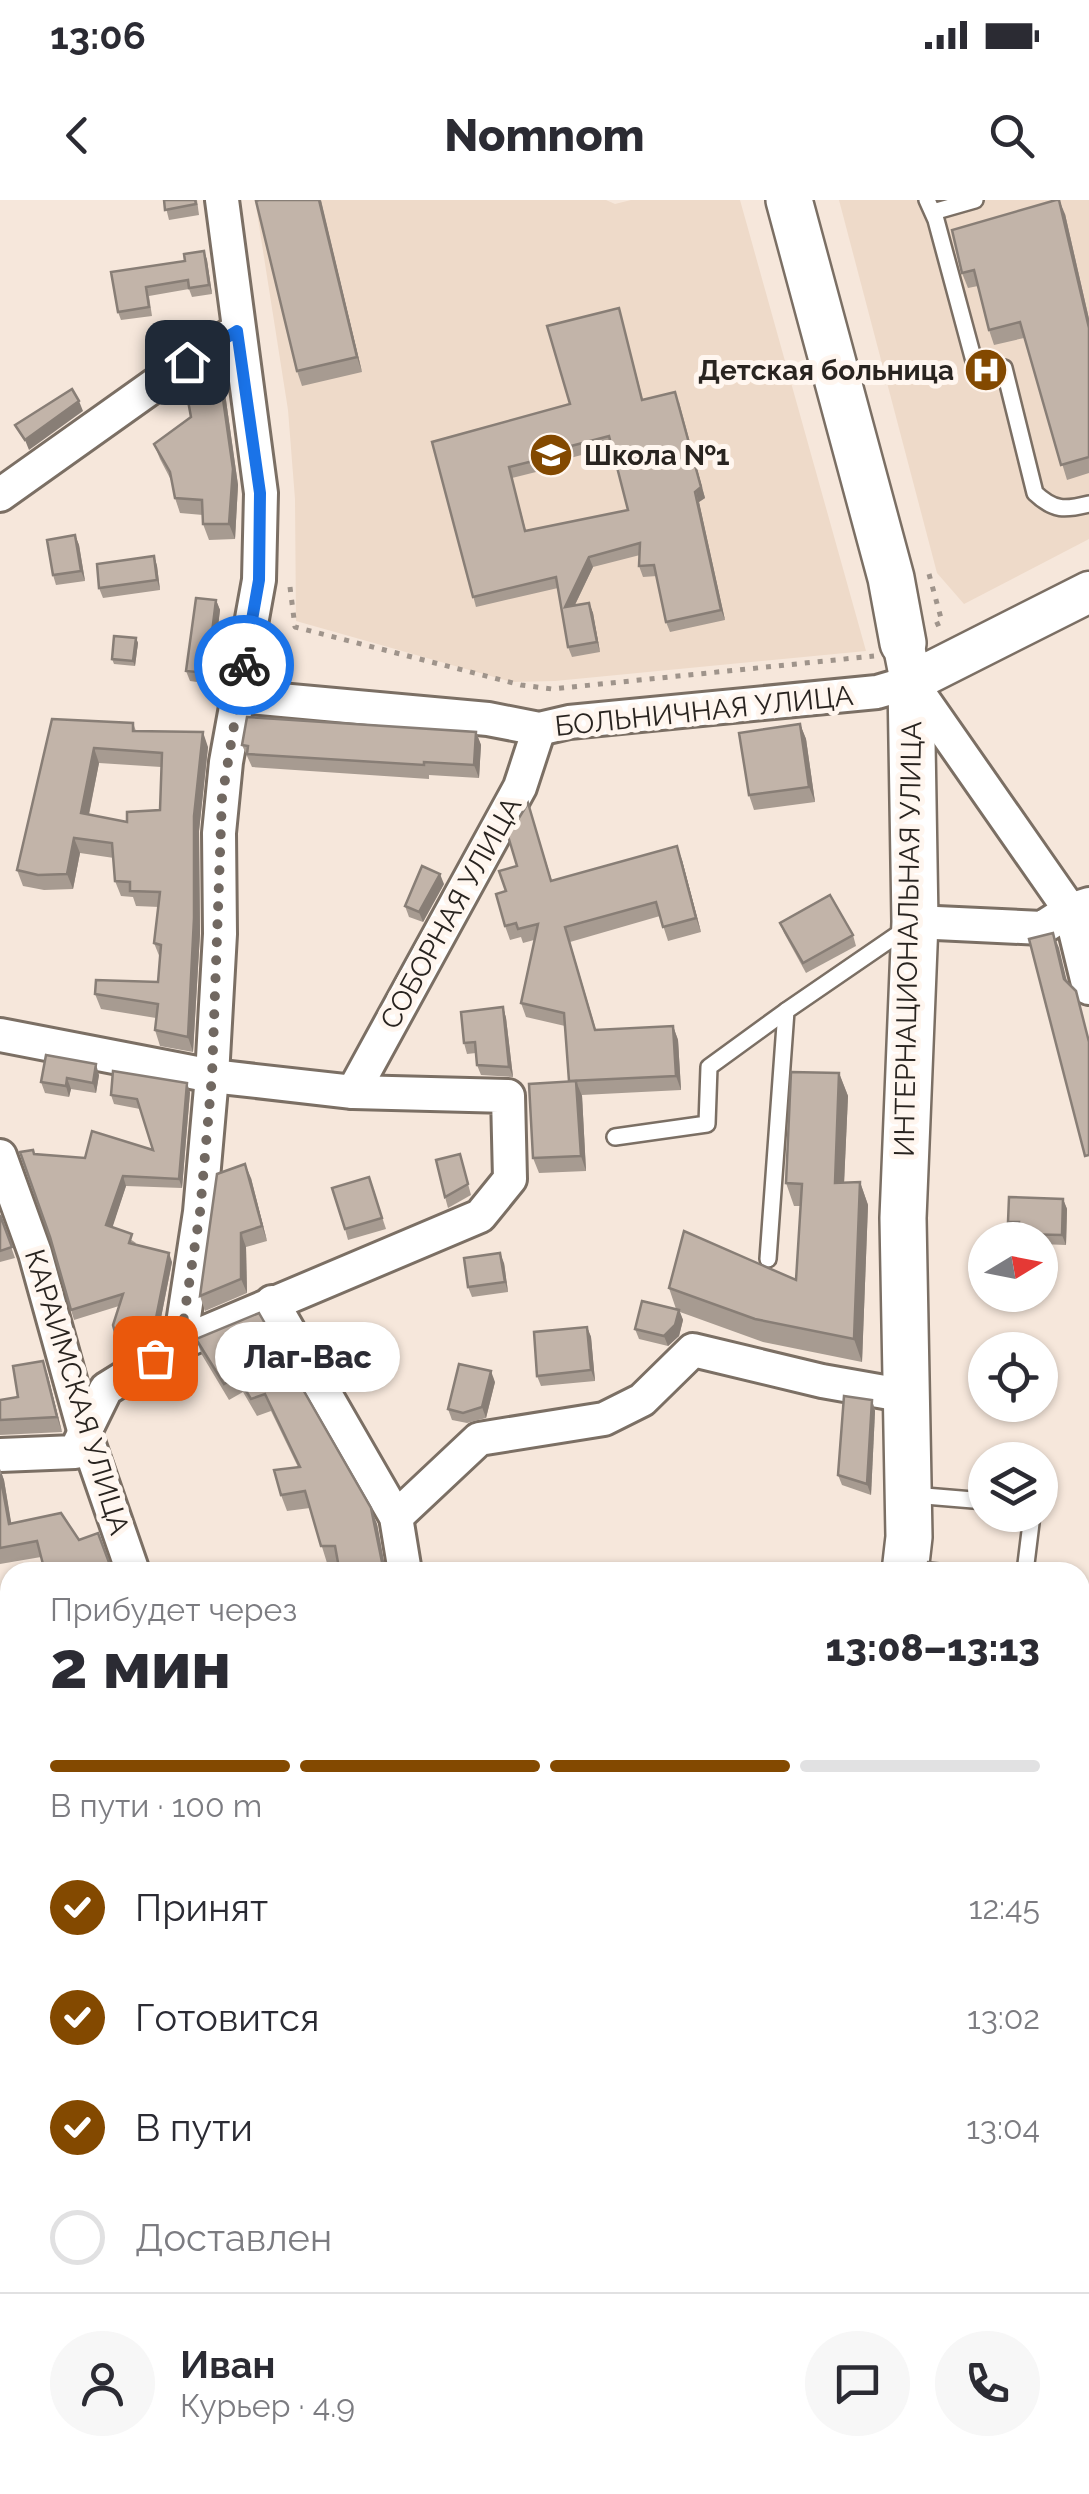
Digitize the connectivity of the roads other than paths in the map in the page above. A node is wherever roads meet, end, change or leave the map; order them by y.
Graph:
1 (222, 200) edge
2 (789, 200) edge
3 (975, 200) edge
4 (930, 206) edge
5 (237, 331) junction
6 (3, 486) edge
7 (1089, 504) edge
8 (1089, 592) edge
9 (907, 663) junction
10 (238, 696) junction
11 (538, 729) junction
12 (1079, 907) edge
13 (915, 922) junction
14 (1089, 986) edge
15 (786, 1011) junction
16 (0, 1035) edge
17 (212, 1076) junction
18 (353, 1092) junction
19 (615, 1137) dead end
20 (0, 1156) edge
21 (768, 1259) dead end
22 (272, 1302) junction
23 (180, 1343) junction
24 (907, 1396) junction
25 (84, 1430) junction
26 (0, 1455) edge
27 (908, 1495) junction
28 (968, 1500) edge
29 (396, 1517) junction
30 (1030, 1532) edge
31 (130, 1562) edge
32 (403, 1562) edge
33 (905, 1562) edge
34 (1027, 1562) edge

1 - 5 street
2 - 9 main road, ИНТЕРНАЦИОНАЛЬНАЯ УЛИЦА
3 - 4 lane
4 - 7 lane
5 - 6 street
5 - 10 street
8 - 9 street, БОЛЬНИЧНАЯ УЛИЦА
9 - 11 street, БОЛЬНИЧНАЯ УЛИЦА
9 - 12 street
9 - 13 main road, ИНТЕРНАЦИОНАЛЬНАЯ УЛИЦА
10 - 11 street, БОЛЬНИЧНАЯ УЛИЦА
10 - 17 street
11 - 18 street, СОБОРНАЯ УЛИЦА
12 - 13 street
12 - 14 street
13 - 15 lane
13 - 24 main road, ИНТЕРНАЦИОНАЛЬНАЯ УЛИЦА
15 - 19 lane
15 - 21 lane
16 - 17 street
17 - 18 street
17 - 23 street
18 - 22 street
20 - 25 street, КАРАИМСКАЯ УЛИЦА
22 - 23 street
22 - 29 street
23 - 25 street
24 - 27 main road, ИНТЕРНАЦИОНАЛЬНАЯ УЛИЦА
24 - 29 street
25 - 26 street
25 - 31 street, КАРАИМСКАЯ УЛИЦА
27 - 28 lane
27 - 33 main road, ИНТЕРНАЦИОНАЛЬНАЯ УЛИЦА
29 - 32 street
30 - 34 lane

